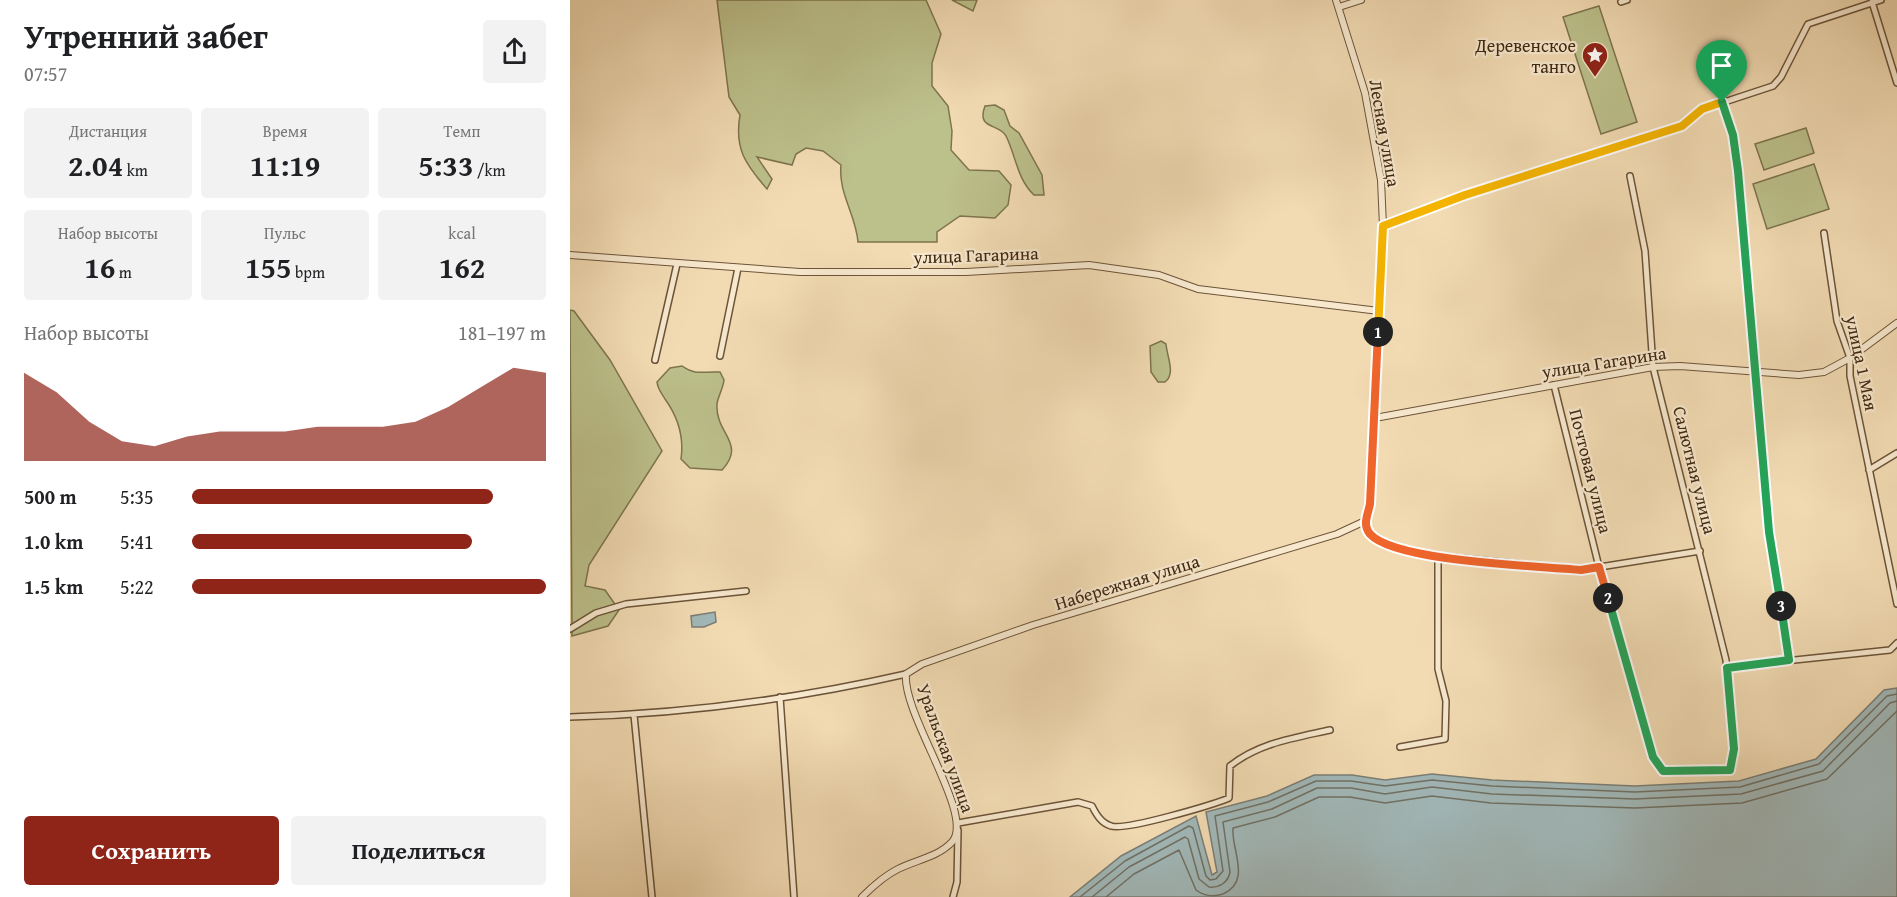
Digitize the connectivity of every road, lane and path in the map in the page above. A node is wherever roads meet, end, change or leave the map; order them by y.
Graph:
1 (1336, 0) edge
2 (1361, 0) edge
3 (1881, 0) edge
4 (1872, 1) edge
5 (1339, 7) junction
6 (1897, 83) edge
7 (1722, 102) junction
8 (1630, 176) dead end
9 (1383, 226) junction
10 (1824, 232) dead end
11 (570, 255) edge
12 (677, 264) junction
13 (738, 268) junction
14 (1379, 311) junction
15 (1897, 323) edge
16 (720, 356) dead end
17 (1850, 358) junction
18 (655, 360) dead end
19 (1838, 364) junction
20 (1653, 367) junction
21 (1755, 372) junction
22 (1850, 376) junction
23 (1554, 385) junction
24 (1376, 418) junction
25 (1897, 453) edge
26 (1869, 470) junction
27 (1365, 521) junction
28 (1700, 551) junction
29 (1438, 556) junction
30 (1599, 567) junction
31 (746, 591) dead end
32 (1897, 604) edge
33 (570, 629) edge
34 (1897, 643) edge
35 (1789, 660) junction
36 (1727, 668) junction
37 (905, 678) junction
38 (780, 697) junction
39 (634, 715) junction
40 (570, 717) edge
41 (1330, 730) dead end
42 (1400, 747) dead end
43 (1730, 770) joint
44 (958, 825) junction
45 (652, 897) edge
46 (794, 897) edge
47 (862, 897) edge
48 (953, 897) edge

1 - 5 street, Лесная улица
2 - 5 street
3 - 4 street
4 - 6 street
4 - 7 street
5 - 9 street, Лесная улица
7 - 9 street
7 - 21 street
8 - 20 street, Салютная улица
9 - 14 street, Лесная улица
10 - 17 street, улица 1 Мая
11 - 12 street, улица Гагарина
12 - 13 street, улица Гагарина
12 - 18 street
13 - 14 street, улица Гагарина
13 - 16 street
14 - 24 street, Лесная улица
15 - 17 street, улица Гагарина
17 - 19 street, улица Гагарина
17 - 22 street, улица 1 Мая
19 - 21 street, улица Гагарина
19 - 22 street
20 - 21 street, улица Гагарина
20 - 23 street, улица Гагарина
20 - 28 street, Салютная улица
21 - 35 street
22 - 26 street, улица 1 Мая
23 - 24 street, улица Гагарина
23 - 30 street, Почтовая улица
24 - 27 street
25 - 26 street
26 - 32 street, улица 1 Мая
27 - 29 street
27 - 37 street, Набережная улица
28 - 30 street
28 - 36 street, Салютная улица
29 - 30 street
29 - 42 street
30 - 43 street, Почтовая улица
31 - 33 street
34 - 35 street
35 - 36 street
36 - 43 street, Салютная улица
37 - 38 street
37 - 44 street, Уральская улица
38 - 39 street
38 - 46 street
39 - 40 street
39 - 45 street
41 - 44 street
44 - 47 street
44 - 48 street, Уральская улица

